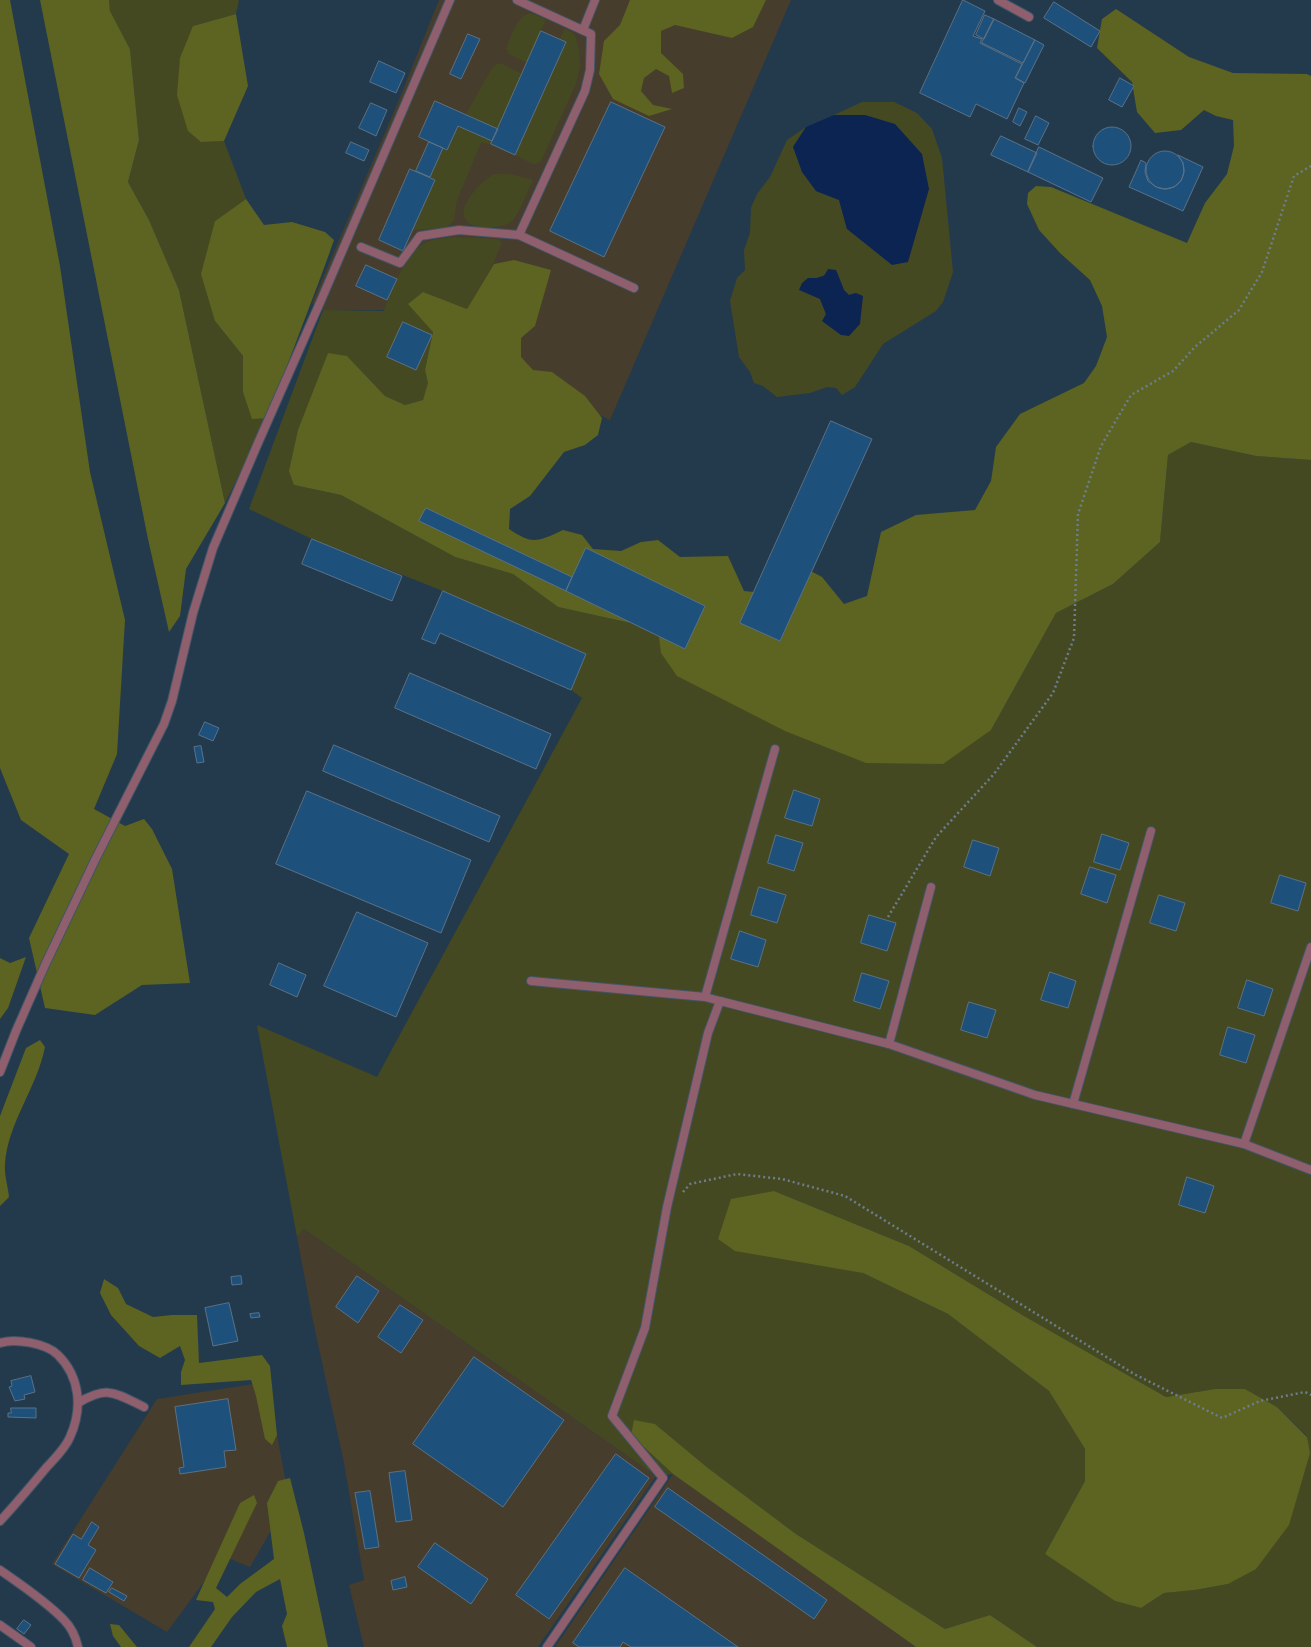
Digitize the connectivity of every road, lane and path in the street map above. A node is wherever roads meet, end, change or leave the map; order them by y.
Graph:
1 (450, 0) edge
2 (517, 0) edge
3 (596, 0) edge
4 (998, 0) edge
5 (1029, 17) dead end
6 (583, 30) junction
7 (1311, 166) edge
8 (519, 235) junction
9 (361, 247) dead end
10 (634, 288) dead end
11 (775, 749) dead end
12 (1151, 831) dead end
13 (931, 887) dead end
14 (888, 917) dead end
15 (1311, 947) edge
16 (531, 980) dead end
17 (705, 997) junction
18 (720, 1001) junction
19 (889, 1044) junction
20 (0, 1072) edge
21 (1073, 1104) junction
22 (1244, 1144) junction
23 (1311, 1170) edge
24 (681, 1193) dead end
25 (0, 1343) edge
26 (1311, 1395) edge
27 (78, 1403) junction
28 (144, 1407) dead end
29 (0, 1521) edge
30 (0, 1570) edge
31 (0, 1625) edge
32 (31, 1647) edge
33 (78, 1647) edge
34 (547, 1647) edge

1 - 20 street
2 - 6 street
3 - 6 street
4 - 5 street
6 - 8 street
7 - 14 path
8 - 9 street
8 - 10 street
11 - 17 street
12 - 21 street
13 - 19 street
15 - 22 street
16 - 17 street
17 - 18 street
18 - 19 street
18 - 34 street
19 - 21 street
21 - 22 street
22 - 23 street
24 - 26 path
25 - 27 street
27 - 28 street
27 - 29 street
30 - 33 street
31 - 32 street

